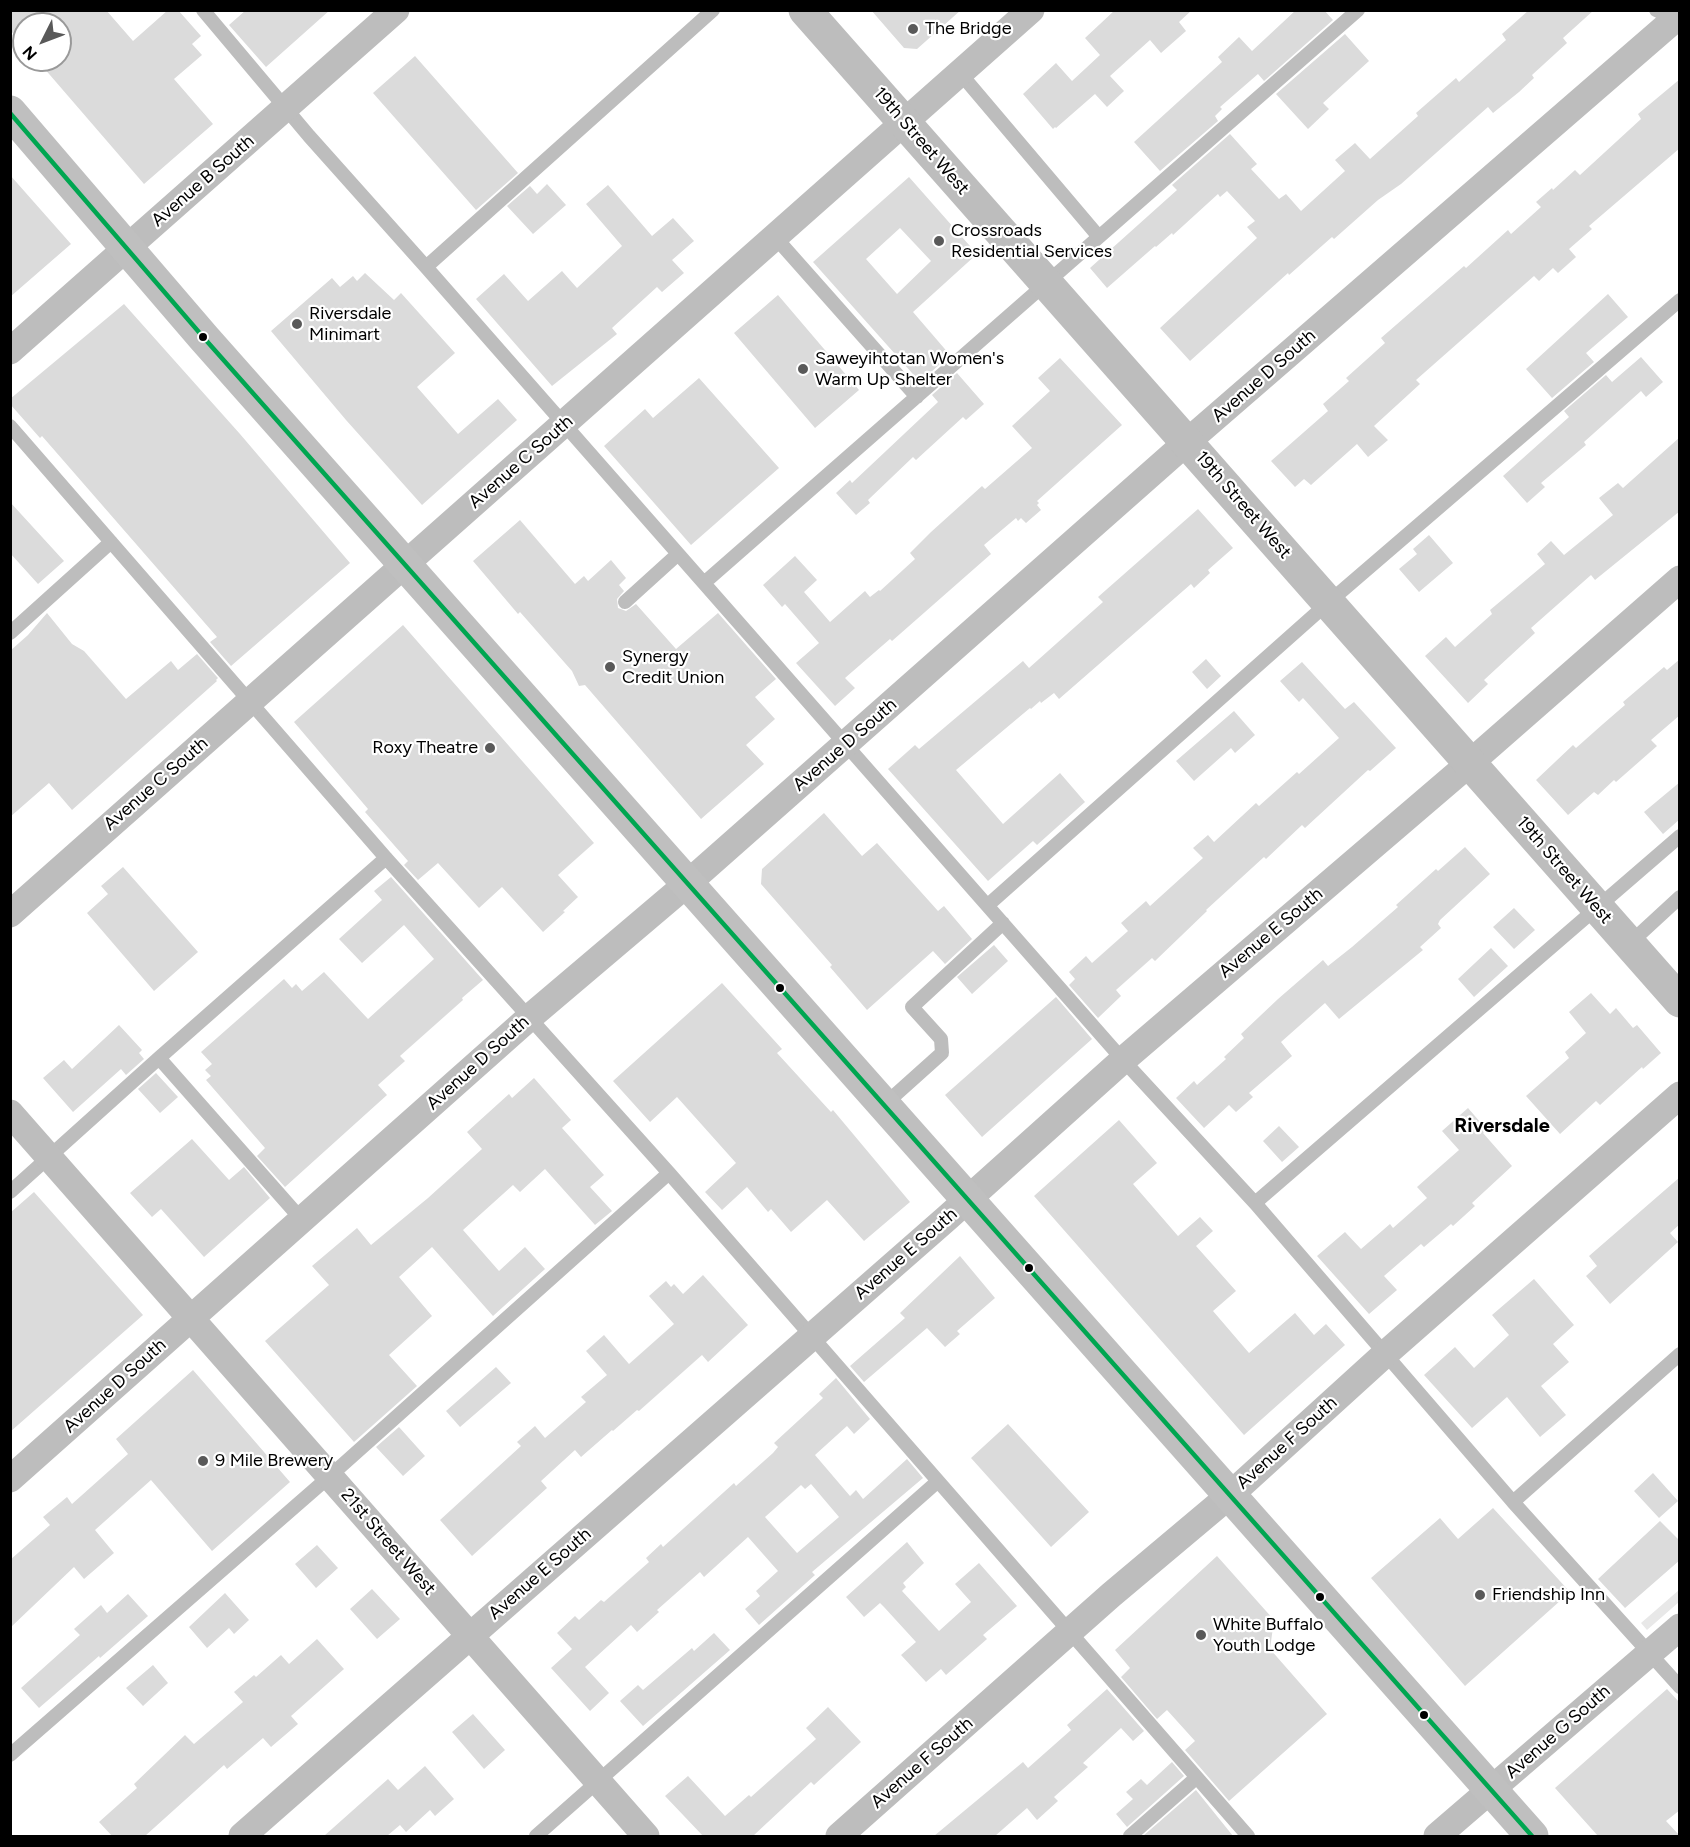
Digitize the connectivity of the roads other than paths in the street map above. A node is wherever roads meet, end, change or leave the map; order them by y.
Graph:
1 (203, 10) edge
2 (396, 10) edge
3 (713, 10) edge
4 (805, 10) edge
5 (1031, 10) edge
6 (1358, 10) edge
7 (1672, 15) edge
8 (960, 73) junction
9 (286, 107) junction
10 (10, 112) edge
11 (905, 123) junction
12 (775, 237) junction
13 (1099, 237) junction
14 (127, 247) junction
15 (426, 267) junction
16 (1046, 283) junction
17 (1680, 300) edge
18 (10, 351) edge
19 (917, 397) junction
20 (564, 424) junction
21 (10, 426) edge
22 (1187, 442) junction
23 (111, 542) junction
24 (678, 554) junction
25 (405, 564) junction
26 (1680, 579) edge
27 (704, 583) junction
28 (625, 602) dead end
29 (1329, 602) junction
30 (10, 633) edge
31 (249, 702) junction
32 (846, 744) junction
33 (1470, 763) junction
34 (1680, 836) edge
35 (386, 858) junction
36 (688, 883) junction
37 (1680, 897) edge
38 (987, 905) junction
39 (1597, 908) junction
40 (10, 914) edge
41 (1003, 923) junction
42 (1629, 944) junction
43 (1680, 1001) edge
44 (530, 1017) junction
45 (159, 1058) junction
46 (1123, 1060) junction
47 (1680, 1095) edge
48 (884, 1105) junction
49 (10, 1113) edge
50 (50, 1157) junction
51 (669, 1173) junction
52 (10, 1192) edge
53 (968, 1199) junction
54 (1255, 1203) junction
55 (302, 1220) junction
56 (191, 1318) junction
57 (812, 1337) junction
58 (1680, 1354) edge
59 (1384, 1355) junction
60 (330, 1476) junction
61 (10, 1479) edge
62 (937, 1482) junction
63 (1230, 1495) junction
64 (1512, 1502) junction
65 (1680, 1627) edge
66 (1069, 1633) junction
67 (470, 1636) junction
68 (1650, 1653) junction
69 (1680, 1687) edge
70 (10, 1755) edge
71 (1196, 1778) junction
72 (598, 1782) junction
73 (1490, 1790) junction
74 (242, 1836) edge
75 (536, 1836) edge
76 (646, 1836) edge
77 (838, 1836) edge
78 (1130, 1836) edge
79 (1248, 1836) edge
80 (1437, 1836) edge
81 (1532, 1836) edge

1 - 9 lane
2 - 9 street, Avenue B South
3 - 15 lane
4 - 11 street, 19th Street West
5 - 8 street, Avenue C South
6 - 13 lane
7 - 22 street, Avenue D South
8 - 11 street, Avenue C South
8 - 13 lane
9 - 14 street, Avenue B South
9 - 15 lane
10 - 14 main road
11 - 12 street, Avenue C South
11 - 16 street, 19th Street West
12 - 19 lane
12 - 20 street, Avenue C South
13 - 16 lane
14 - 18 street, Avenue B South
14 - 25 main road
15 - 20 lane
16 - 19 lane
16 - 22 street, 19th Street West
17 - 29 lane
19 - 27 lane
20 - 24 lane
20 - 25 street, Avenue C South
21 - 23 lane
22 - 29 street, 19th Street West
22 - 32 street, Avenue D South
23 - 30 lane
23 - 31 lane
24 - 27 lane
24 - 28 lane
25 - 31 street, Avenue C South
25 - 36 main road
26 - 33 street, Avenue E South
27 - 32 lane
29 - 33 street, 19th Street West
29 - 38 lane
31 - 35 lane
31 - 40 street, Avenue C South
32 - 36 street, Avenue D South
32 - 38 lane
33 - 39 street, 19th Street West
33 - 46 street, Avenue E South
34 - 39 lane
35 - 44 lane
35 - 45 lane
36 - 44 street, Avenue D South
36 - 48 main road
37 - 42 lane
38 - 41 lane
39 - 42 street, 19th Street West
39 - 54 lane
41 - 46 lane
41 - 48 lane
42 - 43 street, 19th Street West
44 - 51 lane
44 - 55 street, Avenue D South
45 - 50 lane
45 - 55 lane
46 - 53 street, Avenue E South
46 - 54 lane
47 - 59 street, Avenue F South
48 - 53 main road
49 - 50 street, 21st Street West
50 - 52 lane
50 - 56 street, 21st Street West
51 - 57 lane
51 - 60 lane
53 - 57 street, Avenue E South
53 - 63 main road
54 - 59 lane
55 - 56 street, Avenue D South
56 - 60 street, 21st Street West
56 - 61 street, Avenue D South
57 - 62 lane
57 - 67 street, Avenue E South
58 - 64 lane
59 - 63 street, Avenue F South
59 - 64 lane
60 - 67 street, 21st Street West
60 - 70 lane
62 - 66 lane
62 - 72 lane
63 - 66 street, Avenue F South
63 - 73 main road
64 - 68 lane
65 - 68 street, Avenue G South
66 - 71 lane
66 - 77 street, Avenue F South
67 - 72 street, 21st Street West
67 - 74 street, Avenue E South
68 - 69 lane
68 - 73 street, Avenue G South
71 - 78 lane
71 - 79 lane
72 - 75 lane
72 - 76 street, 21st Street West
73 - 80 street, Avenue G South
73 - 81 main road

